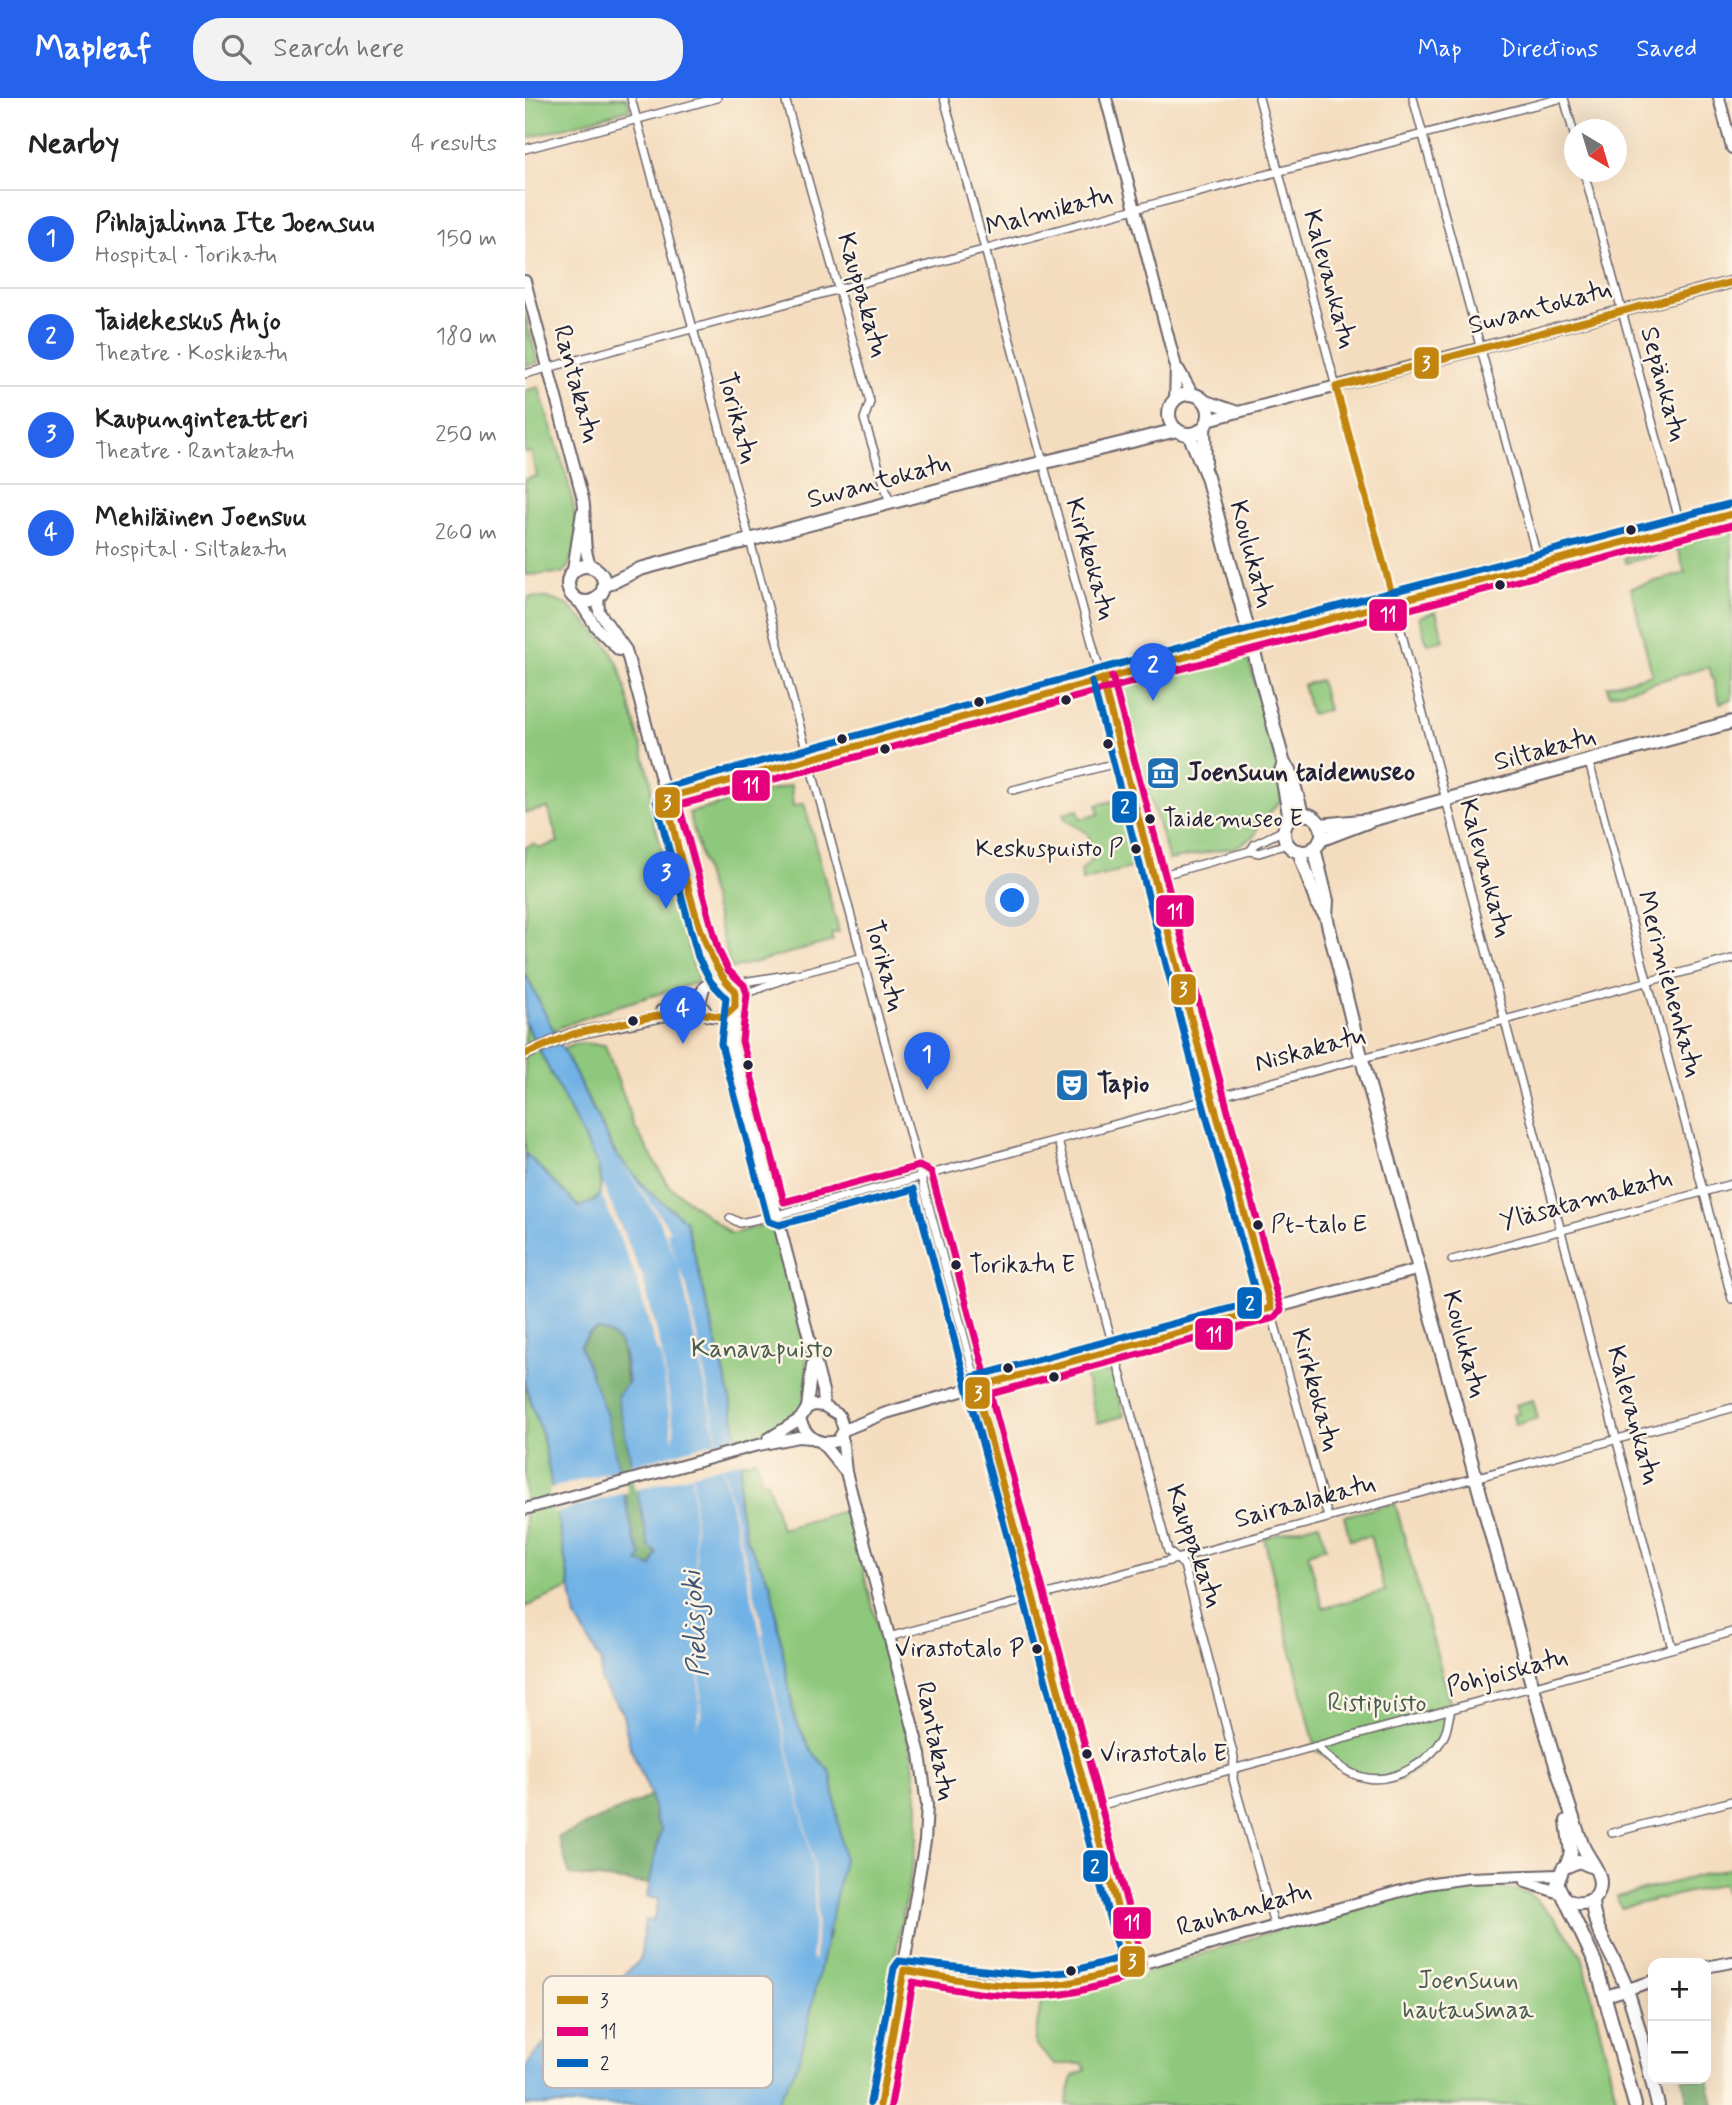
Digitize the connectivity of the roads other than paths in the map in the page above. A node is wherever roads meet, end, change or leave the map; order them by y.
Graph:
1 (631, 98) edge
2 (717, 98) edge
3 (785, 98) edge
4 (944, 98) edge
5 (1106, 98) edge
6 (1259, 98) edge
7 (1413, 98) edge
8 (1563, 98) edge
9 (1719, 98) edge
10 (637, 119) junction
11 (1569, 119) edge
12 (1423, 134) junction
13 (1732, 148) edge
14 (525, 149) edge
15 (1280, 172) junction
16 (1587, 182) edge
17 (1137, 210) junction
18 (986, 251) junction
19 (525, 281) edge
20 (1732, 282) edge
21 (839, 291) junction
22 (1622, 310) junction
23 (691, 331) junction
24 (1479, 348) junction
25 (1176, 367) junction
26 (548, 369) junction
27 (525, 374) edge
28 (1336, 387) junction
29 (1198, 397) junction
30 (1175, 401) junction
31 (1238, 412) junction
32 (1170, 414) junction
33 (1206, 424) junction
34 (1183, 432) junction
35 (1130, 442) junction
36 (1041, 463) junction
37 (1207, 477) junction
38 (583, 499) junction
39 (890, 503) junction
40 (1732, 514) edge
41 (1681, 527) junction
42 (748, 540) junction
43 (1539, 564) junction
44 (595, 569) junction
45 (640, 569) junction
46 (573, 570) junction
47 (601, 591) junction
48 (579, 601) junction
49 (1394, 602) junction
50 (1251, 639) junction
51 (632, 672) junction
52 (1102, 679) junction
53 (1732, 723) edge
54 (808, 759) junction
55 (1123, 761) junction
56 (1589, 762) junction
57 (1284, 764) junction
58 (1013, 790) dead end
59 (666, 798) junction
60 (1446, 800) junction
61 (1306, 815) junction
62 (1371, 820) junction
63 (1287, 825) junction
64 (1319, 825) junction
65 (1317, 844) junction
66 (1293, 848) junction
67 (1250, 851) junction
68 (1155, 877) junction
69 (1326, 916) junction
70 (708, 953) junction
71 (860, 958) junction
72 (1732, 959) edge
73 (797, 974) junction
74 (1646, 981) junction
75 (727, 983) junction
76 (702, 990) junction
77 (736, 1002) junction
78 (707, 1014) junction
79 (646, 1018) junction
80 (1505, 1020) junction
81 (731, 1042) junction
82 (525, 1054) edge
83 (1362, 1058) junction
84 (1212, 1098) junction
85 (1058, 1141) junction
86 (921, 1176) junction
87 (1732, 1184) edge
88 (1703, 1192) junction
89 (777, 1215) junction
90 (730, 1218) dead end
91 (1560, 1231) junction
92 (1452, 1260) dead end
93 (1420, 1269) junction
94 (1732, 1299) edge
95 (1271, 1308) junction
96 (1114, 1349) junction
97 (813, 1352) junction
98 (976, 1387) junction
99 (824, 1406) junction
100 (807, 1408) junction
101 (1732, 1408) edge
102 (886, 1413) junction
103 (839, 1415) junction
104 (800, 1419) junction
105 (843, 1434) junction
106 (811, 1438) junction
107 (1618, 1439) junction
108 (822, 1443) junction
109 (755, 1445) junction
110 (846, 1472) junction
111 (1477, 1477) junction
112 (528, 1508) edge
113 (1328, 1517) junction
114 (1177, 1558) junction
115 (1034, 1596) junction
116 (1732, 1632) edge
117 (889, 1637) junction
118 (1672, 1648) junction
119 (1534, 1688) junction
120 (1451, 1710) junction
121 (1317, 1747) junction
122 (1234, 1769) junction
123 (1560, 1782) junction
124 (1732, 1801) edge
125 (1091, 1808) junction
126 (1612, 1833) dead end
127 (1567, 1864) junction
128 (1595, 1868) junction
129 (1559, 1875) junction
130 (1513, 1879) junction
131 (1562, 1896) junction
132 (1592, 1900) junction
133 (1274, 1924) junction
134 (1732, 1962) edge
135 (1133, 1965) junction
136 (1711, 1966) edge
137 (904, 1970) junction
138 (1648, 1983) edge
139 (1627, 1989) junction
140 (1606, 1996) junction
141 (880, 2105) edge
142 (1635, 2105) edge
143 (1658, 2105) edge

1 - 10 street, Torikatu
2 - 10 street
3 - 21 street, Kauppakatu
4 - 18 street, Kirkkokatu
5 - 17 main road
6 - 15 street, Kalevankatu
7 - 12 street
8 - 11 street
8 - 12 street, Malmikatu
9 - 13 main road
10 - 14 street
10 - 23 street, Torikatu
12 - 15 street, Malmikatu
12 - 24 street
15 - 17 street, Malmikatu
15 - 28 street, Kalevankatu
16 - 22 street, Sepänkatu
17 - 18 street, Malmikatu
17 - 25 main road
18 - 21 street, Malmikatu
18 - 36 street, Kirkkokatu
19 - 26 main road, Rantakatu
20 - 22 main road, Suvantokatu
21 - 23 street, Malmikatu
21 - 39 street, Kauppakatu
22 - 24 main road, Suvantokatu
22 - 41 street, Sepänkatu
23 - 26 street, Malmikatu
23 - 42 street, Torikatu
24 - 28 main road, Suvantokatu
24 - 43 street
25 - 29 main road
25 - 30 main road
26 - 27 street, Malmikatu
26 - 38 main road, Rantakatu
28 - 31 main road, Suvantokatu
28 - 49 street, Kalevankatu
29 - 30 main road
29 - 31 main road
29 - 33 main road
30 - 32 main road
31 - 33 main road, Suvantokatu
32 - 34 main road
32 - 35 main road, Suvantokatu
33 - 34 main road
33 - 37 main road, Koulukatu
34 - 35 main road, Suvantokatu
34 - 37 main road, Koulukatu
35 - 36 main road, Suvantokatu
36 - 39 main road, Suvantokatu
36 - 52 street, Kirkkokatu
37 - 50 main road, Koulukatu
38 - 44 main road, Rantakatu
38 - 46 main road, Rantakatu
39 - 42 main road, Suvantokatu
40 - 41 street
41 - 43 street
42 - 45 main road, Suvantokatu
42 - 54 street, Torikatu
43 - 49 street
44 - 45 main road, Suvantokatu
44 - 46 main road
44 - 47 main road
45 - 47 main road, Suvantokatu
46 - 48 main road
47 - 48 main road
47 - 51 main road
48 - 51 main road
49 - 50 street
49 - 60 street, Kalevankatu
50 - 52 street
50 - 57 main road, Koulukatu
51 - 59 main road
52 - 54 street
52 - 55 street, Kirkkokatu
53 - 56 main road, Siltakatu
54 - 59 street
54 - 71 street, Torikatu
55 - 58 street
55 - 68 street, Kirkkokatu
56 - 60 main road, Siltakatu
56 - 74 street, Merimiehenkatu
57 - 61 main road, Koulukatu
57 - 63 main road, Koulukatu
59 - 70 main road
60 - 62 main road, Siltakatu
60 - 80 street, Kalevankatu
61 - 63 main road
61 - 64 main road
62 - 64 main road, Siltakatu
62 - 65 main road, Siltakatu
63 - 66 main road, Koulukatu
63 - 67 street
64 - 65 main road, Koulukatu
65 - 66 main road, Siltakatu
65 - 69 main road, Koulukatu
66 - 67 street
66 - 69 main road, Koulukatu
67 - 68 street
68 - 84 street, Kirkkokatu
69 - 83 main road, Koulukatu
70 - 75 main road
70 - 76 main road
71 - 73 street
71 - 86 street, Torikatu
72 - 74 street, Niskakatu
73 - 75 street
73 - 77 street
74 - 80 street, Niskakatu
74 - 88 street, Merimiehenkatu
75 - 76 main road
75 - 77 main road
76 - 78 main road
76 - 79 main road
77 - 78 main road
77 - 81 main road
78 - 79 main road
78 - 81 main road
79 - 82 main road
80 - 83 street, Niskakatu
80 - 91 street, Kalevankatu
81 - 89 main road
83 - 84 street, Niskakatu
83 - 93 main road, Koulukatu
84 - 85 street, Niskakatu
84 - 95 street, Kirkkokatu
85 - 86 street, Niskakatu
85 - 96 street, Kauppakatu
86 - 89 street, Niskakatu
86 - 98 street, Torikatu
87 - 88 street, Yläsatamakatu
88 - 91 street, Yläsatamakatu
88 - 94 street, Merimiehenkatu
89 - 90 street, Niskakatu
89 - 97 main road
91 - 92 street, Yläsatamakatu
91 - 107 street, Kalevankatu
93 - 95 main road
93 - 111 main road, Koulukatu
95 - 96 main road
95 - 113 street, Kirkkokatu
96 - 98 main road
96 - 114 street, Kauppakatu
97 - 99 main road
97 - 100 main road
98 - 102 main road
98 - 115 street, Torikatu
99 - 100 main road
99 - 103 main road
100 - 104 main road
101 - 107 street, Sairaalakatu
102 - 103 main road
102 - 105 main road
103 - 105 main road
104 - 106 main road
104 - 109 main road
105 - 108 main road
105 - 110 main road, Rantakatu
106 - 108 main road
106 - 109 main road
107 - 111 street, Sairaalakatu
107 - 118 street, Kalevankatu
108 - 110 main road, Rantakatu
109 - 112 main road
110 - 117 main road, Rantakatu
111 - 113 street, Sairaalakatu
111 - 119 main road, Koulukatu
113 - 114 street, Sairaalakatu
114 - 115 street, Sairaalakatu
114 - 122 street, Kauppakatu
115 - 117 street, Sairaalakatu
115 - 125 street, Torikatu
116 - 118 street, Pohjoiskatu
117 - 137 main road, Rantakatu
118 - 119 street, Pohjoiskatu
119 - 120 street, Pohjoiskatu
119 - 123 main road, Koulukatu
120 - 121 street, Pohjoiskatu
120 - 121 street
121 - 122 street, Pohjoiskatu
122 - 125 street, Pohjoiskatu
122 - 133 street, Kauppakatu
123 - 127 main road, Koulukatu
123 - 128 main road, Koulukatu
124 - 126 street
125 - 135 street, Torikatu
127 - 128 main road
127 - 129 main road
128 - 132 main road
129 - 130 main road, Rauhankatu
129 - 131 main road
130 - 131 main road, Rauhankatu
130 - 133 main road, Rauhankatu
131 - 132 main road
131 - 140 main road
132 - 139 main road
133 - 135 main road, Rauhankatu
134 - 136 main road
135 - 137 main road, Rauhankatu
137 - 141 main road, Rantakatu
138 - 139 main road
139 - 140 main road
139 - 143 main road
140 - 142 main road

